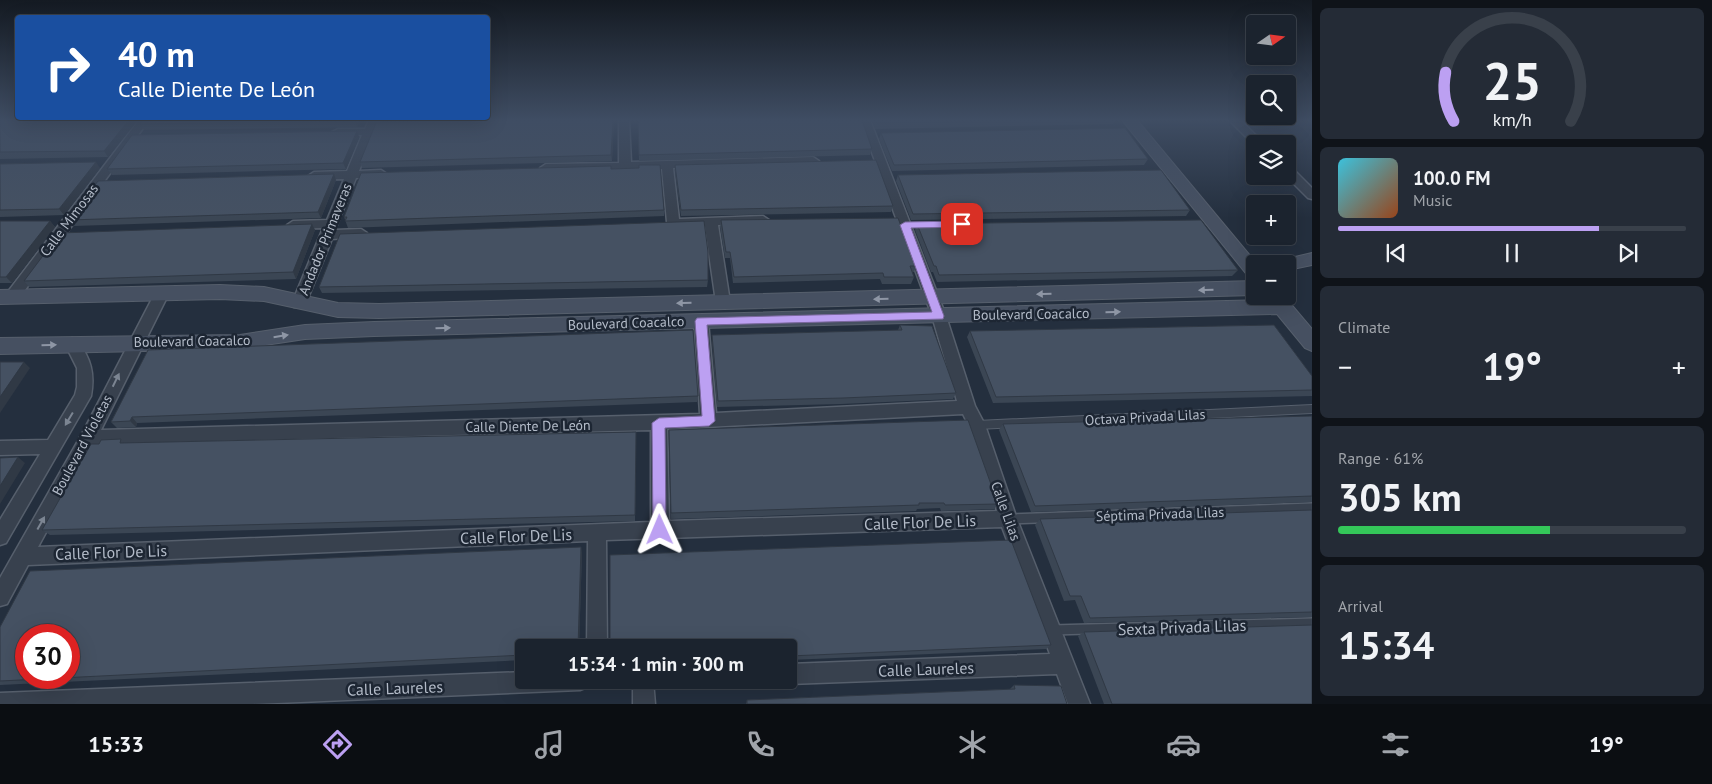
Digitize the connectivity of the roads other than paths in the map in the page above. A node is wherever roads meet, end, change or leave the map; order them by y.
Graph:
1 (118, 153) edge
2 (361, 153) edge
3 (625, 153) edge
4 (875, 153) edge
5 (1151, 153) edge
6 (821, 161) edge
7 (111, 162) junction
8 (93, 163) edge
9 (667, 164) junction
10 (625, 165) junction
11 (537, 168) edge
12 (390, 174) edge
13 (351, 175) junction
14 (303, 176) edge
15 (1296, 179) edge
16 (118, 180) edge
17 (98, 181) junction
18 (1312, 195) edge
19 (778, 220) edge
20 (48, 221) edge
21 (67, 221) junction
22 (711, 221) junction
23 (282, 226) edge
24 (329, 229) junction
25 (77, 232) edge
26 (58, 233) junction
27 (376, 233) edge
28 (1312, 259) edge
29 (1296, 262) edge
30 (1246, 267) edge
31 (1246, 277) edge
32 (162, 293) junction
33 (6, 297) edge
34 (932, 298) junction
35 (723, 302) junction
36 (299, 303) junction
37 (1246, 303) edge
38 (1280, 305) edge
39 (939, 316) junction
40 (701, 321) junction
41 (135, 343) junction
42 (1312, 343) edge
43 (72, 344) junction
44 (0, 346) edge
45 (967, 407) junction
46 (1312, 409) edge
47 (709, 421) junction
48 (659, 423) junction
49 (977, 425) junction
50 (88, 437) junction
51 (52, 447) junction
52 (0, 448) edge
53 (1312, 508) edge
54 (1008, 519) junction
55 (660, 530) junction
56 (597, 532) junction
57 (0, 537) edge
58 (23, 556) junction
59 (0, 597) edge
60 (1312, 623) edge
61 (1052, 630) junction
62 (597, 639) edge
63 (1063, 664) junction
64 (797, 674) edge
65 (515, 683) edge
66 (643, 689) edge
67 (0, 704) edge
68 (644, 704) edge
69 (1079, 704) edge

1 - 7 street, Calle Mimosas
2 - 13 street, Andador Primaveras
3 - 10 street
4 - 34 street, Calle Lilas
5 - 30 main road
6 - 9 street
7 - 8 street
7 - 17 street, Calle Mimosas
9 - 10 street
9 - 22 street
10 - 11 street
12 - 13 street
13 - 14 street
13 - 24 street, Andador Primaveras
15 - 18 street
16 - 17 street
17 - 21 street, Calle Mimosas
19 - 22 street
20 - 21 street
21 - 26 street, Calle Mimosas
22 - 35 street
23 - 24 street
24 - 27 street
24 - 36 street, Andador Primaveras
25 - 26 street
26 - 33 street, Calle Mimosas
28 - 29 main road
31 -> 34 main road, Boulevard Coacalco
32 - 33 main road, Boulevard Coacalco
32 - 36 main road, Boulevard Coacalco
32 - 41 street, Boulevard Violetas
34 -> 35 main road, Boulevard Coacalco
34 - 39 street, Calle Lilas
35 -> 36 main road, Boulevard Coacalco
39 -> 37 main road, Boulevard Coacalco
38 - 42 main road
39 - 40 main road, Boulevard Coacalco
39 - 45 street, Calle Lilas
41 -> 40 main road, Boulevard Coacalco
40 - 47 street
41 - 43 main road, Boulevard Coacalco
50 -> 41 street, Boulevard Violetas
44 -> 43 main road, Boulevard Coacalco
43 -> 51 street, Boulevard Violetas
45 - 47 street, Calle Diente De León
45 - 49 street, Calle Lilas
46 - 49 lane, Octava Privada Lilas
47 - 48 street, Calle Diente De León
48 - 50 street, Calle Diente De León
48 - 55 street
49 - 54 street, Calle Lilas
58 -> 50 street, Boulevard Violetas
51 - 52 street
51 - 57 street, Boulevard Violetas
53 - 54 lane, Séptima Privada Lilas
54 - 55 street, Calle Flor De Lis
54 - 61 street, Calle Lilas
55 - 56 street, Calle Flor De Lis
56 - 58 street, Calle Flor De Lis
56 - 62 street
58 - 59 street, Boulevard Violetas
60 - 61 lane, Sexta Privada Lilas
61 - 63 street, Calle Lilas
63 - 64 street, Calle Laureles
63 - 69 street, Calle Lilas
65 - 67 street, Calle Laureles
66 - 68 street

